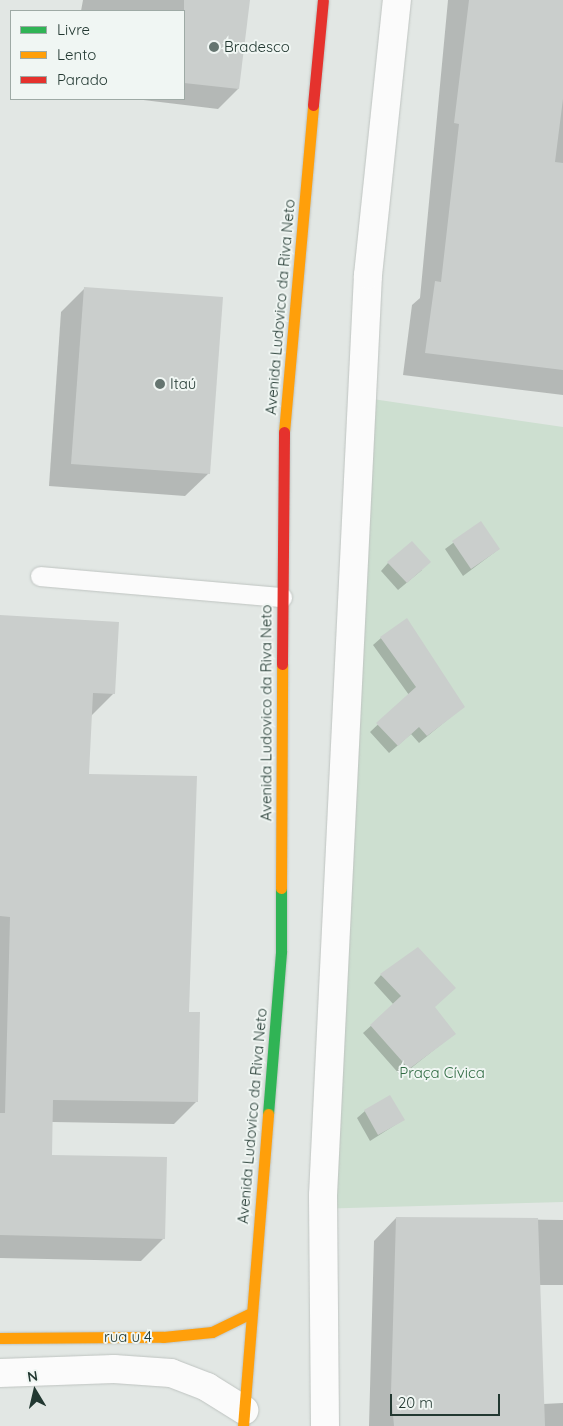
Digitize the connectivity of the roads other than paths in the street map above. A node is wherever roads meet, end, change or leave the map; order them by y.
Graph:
1 (323, 0) edge
2 (397, 0) edge
3 (40, 576) dead end
4 (282, 597) junction
5 (251, 1313) junction
6 (0, 1338) edge
7 (0, 1373) edge
8 (244, 1418) edge
9 (325, 1426) edge

1 - 4 street, Avenida Ludovico da Riva Neto
2 - 9 street
3 - 4 lane
4 - 5 street, Avenida Ludovico da Riva Neto
5 - 6 street, rua u 4
5 - 8 street, Avenida Ludovico da Riva Neto
7 - 8 street

